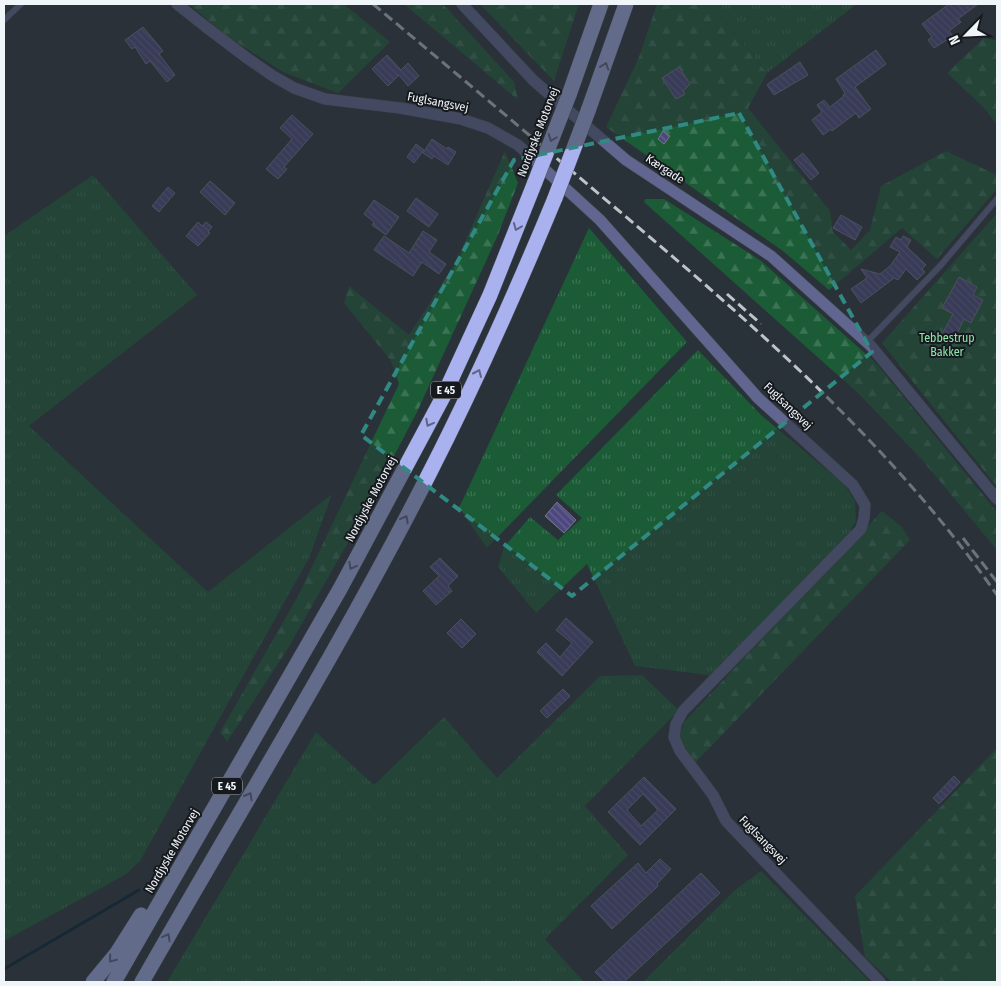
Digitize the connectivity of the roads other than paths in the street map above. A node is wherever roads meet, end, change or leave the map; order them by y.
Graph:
1 (21, 4) edge
2 (178, 4) edge
3 (462, 4) edge
4 (601, 4) edge
5 (626, 4) edge
6 (4, 20) edge
7 (997, 199) edge
8 (867, 342) junction
9 (997, 498) edge
10 (340, 590) junction
11 (143, 981) edge
12 (93, 982) edge
13 (114, 982) edge
14 (880, 982) edge

1 - 6 lane
2 - 14 street, Fuglsangsvej
3 - 8 street, Kærgade
4 -> 10 highway, Nordjyske Motorvej / E 45, bridge
11 -> 5 highway, E 45, bridge
7 - 8 lane
8 - 9 street, Kærgade
10 -> 12 highway
10 - 13 highway, Nordjyske Motorvej / E 45

